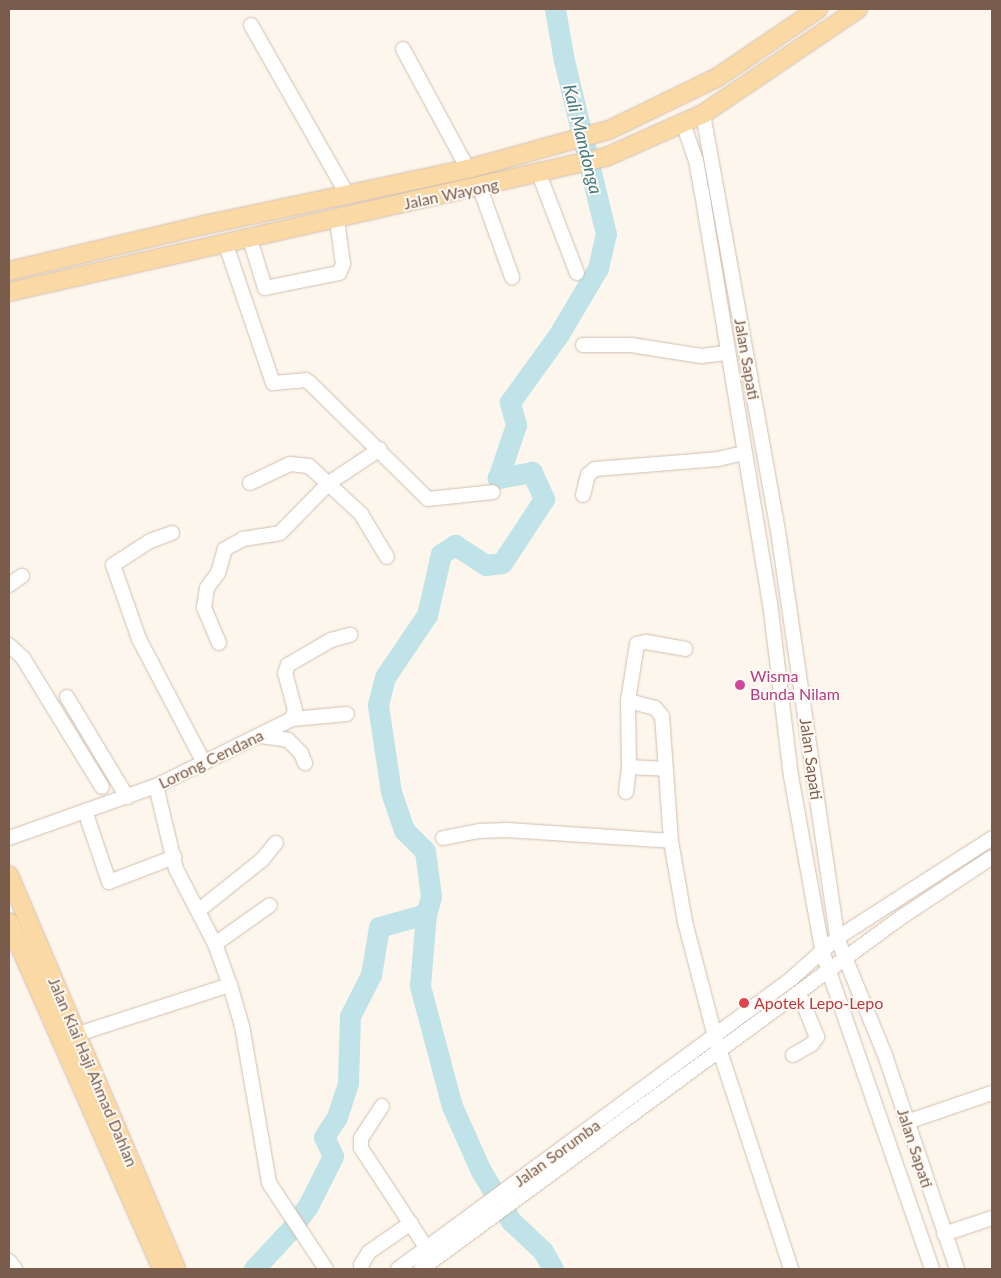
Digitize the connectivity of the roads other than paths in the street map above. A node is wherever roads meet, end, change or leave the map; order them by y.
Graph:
1 (858, 9) edge
2 (808, 12) edge
3 (252, 25) dead end
4 (403, 49) dead end
5 (703, 114) junction
6 (683, 124) junction
7 (468, 169) junction
8 (539, 174) junction
9 (480, 188) junction
10 (348, 196) junction
11 (336, 220) junction
12 (250, 240) junction
13 (226, 245) junction
14 (78, 255) junction
15 (9, 271) edge
16 (577, 273) dead end
17 (82, 276) junction
18 (512, 277) dead end
19 (9, 292) edge
20 (583, 345) dead end
21 (726, 353) junction
22 (380, 449) junction
23 (744, 453) junction
24 (250, 482) dead end
25 (329, 483) junction
26 (493, 492) dead end
27 (583, 495) dead end
28 (172, 533) dead end
29 (779, 538) junction
30 (759, 541) junction
31 (386, 557) dead end
32 (22, 576) dead end
33 (9, 585) edge
34 (350, 634) dead end
35 (219, 643) dead end
36 (9, 645) edge
37 (685, 649) dead end
38 (67, 697) dead end
39 (628, 701) junction
40 (347, 714) dead end
41 (292, 719) junction
42 (261, 736) junction
43 (204, 763) junction
44 (305, 764) dead end
45 (629, 768) junction
46 (665, 769) junction
47 (156, 786) junction
48 (102, 787) dead end
49 (626, 792) dead end
50 (127, 797) junction
51 (85, 811) junction
52 (9, 838) edge
53 (443, 838) dead end
54 (992, 838) edge
55 (671, 841) junction
56 (276, 843) dead end
57 (174, 857) junction
58 (992, 858) edge
59 (9, 875) edge
60 (270, 905) dead end
61 (198, 911) junction
62 (9, 922) edge
63 (837, 938) junction
64 (215, 944) junction
65 (823, 954) junction
66 (848, 959) junction
67 (829, 972) junction
68 (230, 985) junction
69 (799, 993) junction
70 (78, 1034) junction
71 (715, 1036) junction
72 (720, 1050) junction
73 (793, 1055) dead end
74 (992, 1093) edge
75 (382, 1106) dead end
76 (907, 1122) junction
77 (505, 1199) junction
78 (992, 1218) edge
79 (410, 1223) junction
80 (944, 1234) junction
81 (423, 1260) edge
82 (9, 1261) edge
83 (15, 1269) edge
84 (162, 1269) edge
85 (176, 1269) edge
86 (326, 1269) edge
87 (362, 1269) edge
88 (398, 1269) edge
89 (791, 1269) edge
90 (932, 1269) edge
91 (957, 1269) edge

1 - 5 main road, Jalan Wayong
2 - 7 main road, Jalan Wayong
3 - 10 street
4 - 7 street
5 - 6 main road, Jalan Wayong
5 - 29 street, Jalan Sapati
6 - 8 main road, Jalan Wayong
6 - 21 street, Jalan Sapati
7 - 10 main road, Jalan Wayong
8 - 9 main road, Jalan Wayong
8 - 16 street
9 - 11 main road, Jalan Wayong
9 - 18 street
10 - 14 main road, Jalan Wayong
11 - 12 main road, Jalan Wayong
11 - 12 street
12 - 13 main road, Jalan Wayong
13 - 17 main road, Jalan Wayong
13 - 22 street
14 - 15 main road, Jalan Wayong
14 - 17 main road
17 - 19 main road, Jalan Wayong
20 - 21 street
21 - 23 street, Jalan Sapati
22 - 25 street
22 - 26 street
23 - 27 street
23 - 30 street, Jalan Sapati
24 - 25 street
25 - 31 street
25 - 35 street
28 - 43 street
29 - 30 street
29 - 63 street, Jalan Sapati
30 - 65 street, Jalan Sapati
32 - 33 street
34 - 41 street
36 - 48 street
37 - 39 street
38 - 50 street
39 - 45 street
39 - 46 street
40 - 41 street
41 - 42 street, Lorong Cendana
42 - 43 street, Lorong Cendana
42 - 44 street
43 - 47 street, Lorong Cendana
45 - 46 street
45 - 49 street
46 - 55 street
47 - 50 street, Lorong Cendana
47 - 57 street
50 - 51 street, Lorong Cendana
51 - 52 street, Lorong Cendana
51 - 57 street
53 - 55 street
54 - 63 street, Jalan Sorumba
55 - 71 street
56 - 61 street
57 - 61 street
58 - 66 street
59 - 70 main road, Jalan Kiai Haji Ahmad Dahlan
60 - 64 street
61 - 64 street
62 - 84 main road, Jalan Kiai Haji Ahmad Dahlan
63 - 65 street, Jalan Sorumba
63 - 66 street, Jalan Sapati
64 - 68 street
65 - 67 street, Jalan Sapati
65 - 71 street, Jalan Sorumba
66 - 67 street
66 - 76 street, Jalan Sapati
67 - 69 street
67 - 90 street, Jalan Sapati
68 - 70 street
68 - 86 street
69 - 72 street
69 - 73 street
70 - 85 main road, Jalan Kiai Haji Ahmad Dahlan
71 - 72 street
71 - 77 street, Jalan Sorumba
72 - 77 street
72 - 89 street
74 - 76 street
75 - 79 street
76 - 80 street, Jalan Sapati
77 - 81 street, Jalan Sorumba
78 - 80 street
79 - 81 street
79 - 87 street
80 - 91 street, Jalan Sapati
81 - 88 street, Jalan Sorumba
82 - 83 street

